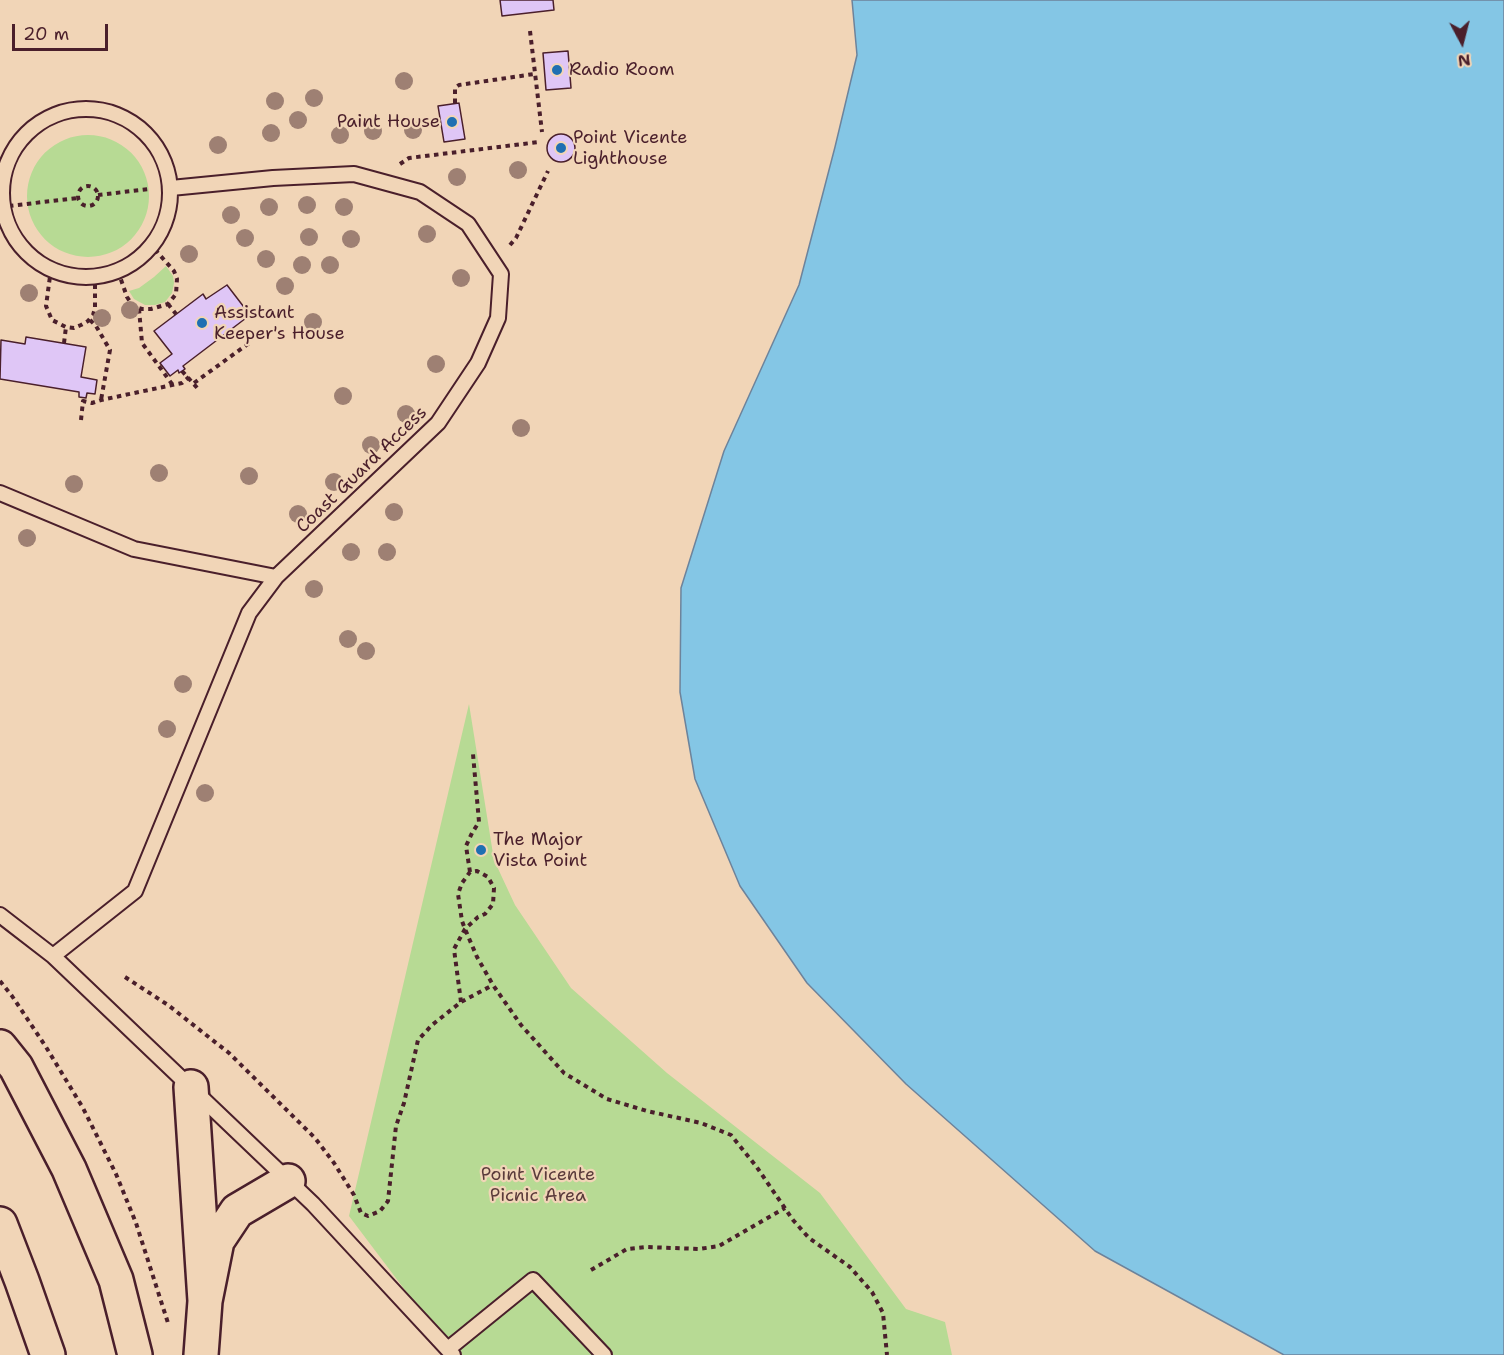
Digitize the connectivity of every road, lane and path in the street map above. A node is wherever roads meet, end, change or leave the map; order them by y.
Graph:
1 (530, 32) dead end
2 (534, 74) junction
3 (455, 103) dead end
4 (542, 132) dead end
5 (539, 142) dead end
6 (548, 171) dead end
7 (383, 182) junction
8 (171, 188) junction
9 (98, 195) junction
10 (78, 198) junction
11 (1, 207) edge
12 (151, 245) junction
13 (493, 263) junction
14 (51, 269) junction
15 (117, 271) junction
16 (95, 277) junction
17 (168, 304) junction
18 (139, 308) junction
19 (176, 314) dead end
20 (90, 320) junction
21 (66, 327) junction
22 (252, 341) dead end
23 (64, 343) dead end
24 (182, 371) dead end
25 (189, 377) junction
26 (194, 383) junction
27 (172, 384) junction
28 (200, 391) dead end
29 (101, 400) junction
30 (81, 420) dead end
31 (0, 493) edge
32 (276, 577) junction
33 (473, 754) dead end
34 (470, 872) junction
35 (0, 915) edge
36 (465, 929) junction
37 (53, 956) junction
38 (125, 977) dead end
39 (494, 985) junction
40 (461, 1002) junction
41 (0, 1047) edge
42 (191, 1087) junction
43 (288, 1181) junction
44 (785, 1208) junction
45 (0, 1224) edge
46 (591, 1270) dead end
47 (205, 1301) junction
48 (450, 1352) edge
49 (48, 1355) edge
50 (135, 1355) edge
51 (201, 1355) edge
52 (604, 1355) edge
53 (887, 1355) edge

1 - 2 path
2 - 3 path
2 - 4 path
5 - 7 path
6 - 13 path
7 - 8 lane, Coast Guard Access
7 - 13 lane, Coast Guard Access
8 - 9 path
8 - 11 lane
8 - 12 lane
9 - 10 path
9 - 10 path
10 - 11 path
11 - 14 lane
12 - 15 lane
12 - 17 path
13 - 32 lane, Coast Guard Access
14 - 16 lane
14 - 21 path
15 - 16 lane
15 - 18 path
16 - 20 path
17 - 18 path
17 - 19 path
18 - 27 path
20 - 21 path
20 - 29 path
21 - 23 path
22 - 26 path
24 - 25 path
25 - 26 path
25 - 27 path
26 - 28 path
27 - 29 path
29 - 30 path
31 - 32 lane
32 - 37 lane, Coast Guard Access
33 - 34 path
34 - 36 path
34 - 36 path
35 - 37 lane
36 - 39 path
36 - 40 path
37 - 42 lane
38 - 40 path
39 - 40 path
39 - 44 path
41 - 50 main road
42 - 43 lane
42 - 47 main road
43 - 47 main road
43 - 48 lane
44 - 46 path
44 - 53 path
45 - 49 main road
47 - 51 main road
48 - 52 lane

